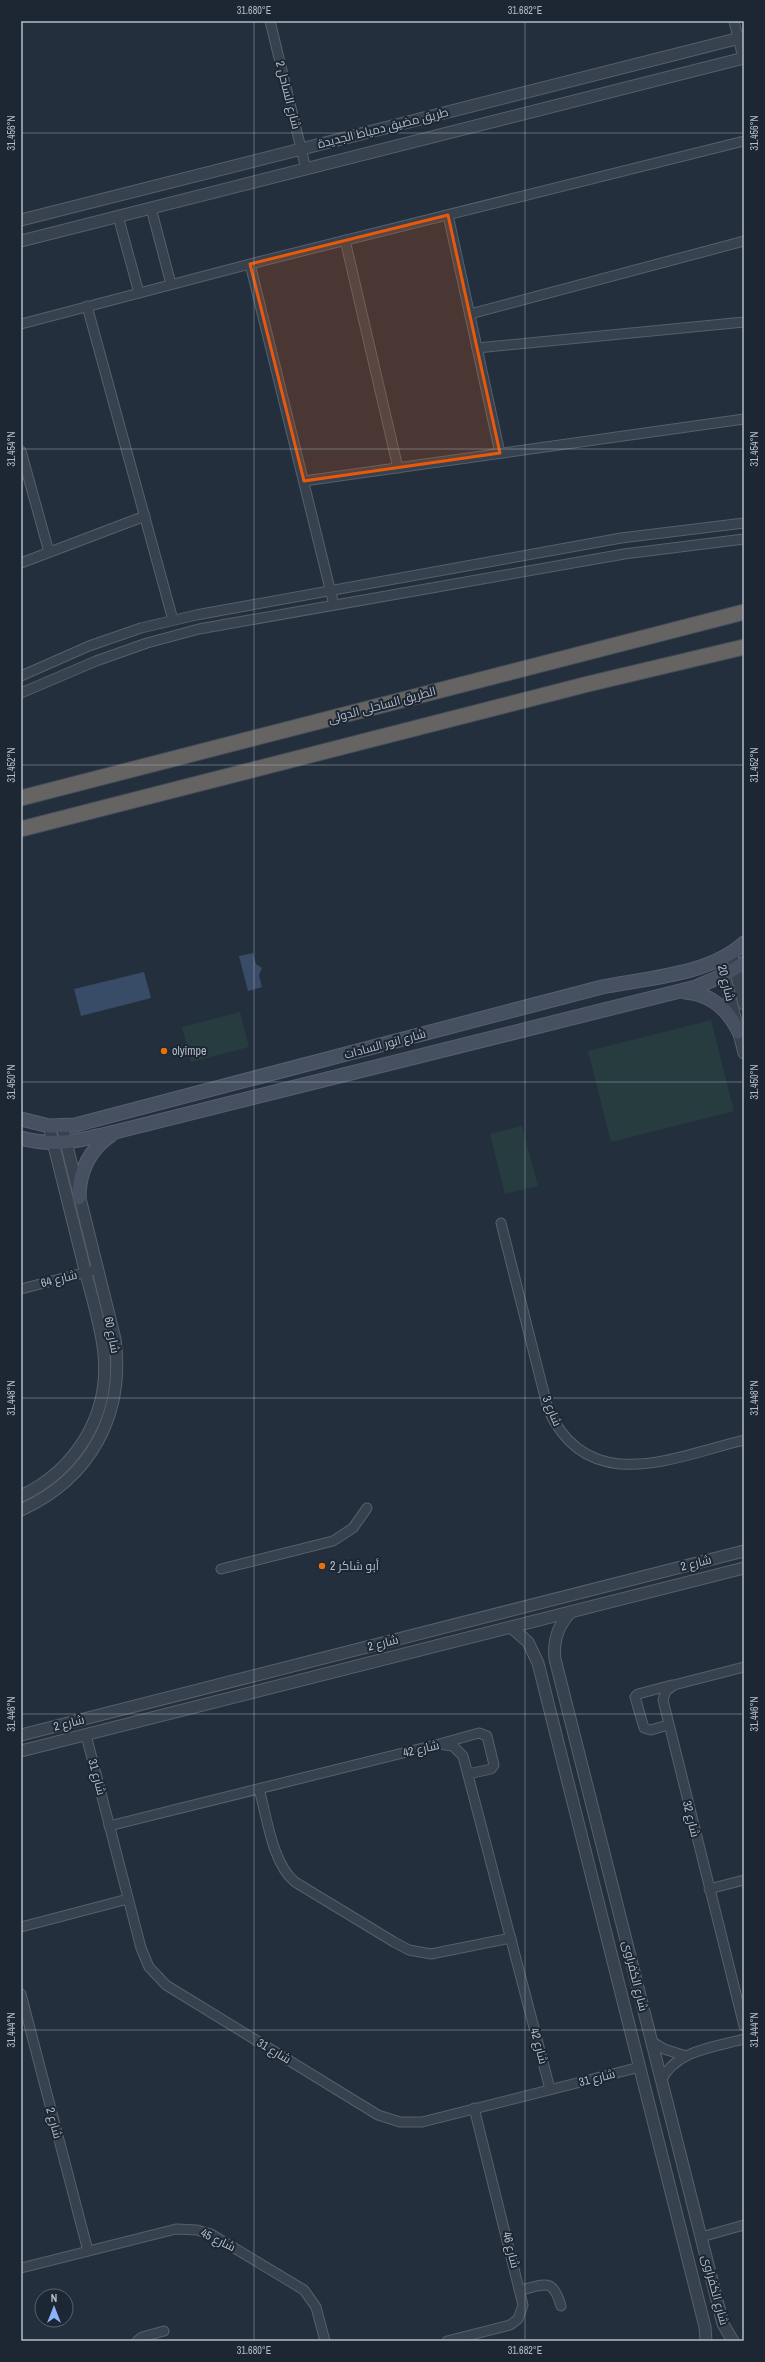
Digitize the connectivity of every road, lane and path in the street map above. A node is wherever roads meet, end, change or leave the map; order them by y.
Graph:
1 (270, 21) edge
2 (734, 21) edge
3 (741, 37) edge
4 (743, 58) edge
5 (744, 141) edge
6 (301, 149) junction
7 (306, 169) junction
8 (151, 208) junction
9 (448, 215) junction
10 (118, 216) junction
11 (21, 220) edge
12 (345, 240) junction
13 (21, 241) edge
14 (744, 241) edge
15 (250, 264) junction
16 (171, 284) junction
17 (139, 293) junction
18 (87, 306) junction
19 (470, 314) junction
20 (744, 322) edge
21 (21, 324) edge
22 (477, 348) junction
23 (744, 419) edge
24 (21, 451) edge
25 (500, 453) junction
26 (398, 468) junction
27 (304, 481) junction
28 (145, 516) junction
29 (744, 522) edge
30 (744, 539) edge
31 (49, 552) junction
32 (21, 563) edge
33 (331, 590) junction
34 (334, 605) junction
35 (744, 612) edge
36 (173, 620) junction
37 (744, 646) edge
38 (21, 676) edge
39 (21, 693) edge
40 (21, 798) edge
41 (21, 829) edge
42 (744, 943) edge
43 (725, 955) junction
44 (734, 969) edge
45 (677, 992) junction
46 (744, 1004) edge
47 (739, 1032) junction
48 (744, 1053) edge
49 (21, 1119) edge
50 (55, 1126) junction
51 (119, 1131) junction
52 (21, 1138) edge
53 (60, 1143) junction
54 (80, 1198) junction
55 (501, 1223) dead end
56 (97, 1270) junction
57 (86, 1272) junction
58 (21, 1289) edge
59 (744, 1440) edge
60 (21, 1496) edge
61 (367, 1508) dead end
62 (21, 1510) edge
63 (744, 1551) edge
64 (705, 1561) junction
65 (744, 1568) edge
66 (221, 1569) dead end
67 (709, 1577) junction
68 (571, 1612) junction
69 (511, 1627) junction
70 (364, 1648) junction
71 (554, 1650) junction
72 (535, 1655) junction
73 (368, 1663) junction
74 (744, 1667) edge
75 (674, 1685) junction
76 (90, 1718) junction
77 (76, 1721) junction
78 (668, 1725) junction
79 (21, 1735) edge
80 (86, 1735) junction
81 (439, 1744) junction
82 (21, 1751) edge
83 (468, 1774) junction
84 (260, 1788) junction
85 (109, 1826) junction
86 (744, 1880) edge
87 (709, 1889) junction
88 (128, 1900) junction
89 (22, 1926) edge
90 (511, 1938) junction
91 (21, 1994) edge
92 (744, 2026) edge
93 (744, 2039) edge
94 (651, 2042) junction
95 (686, 2056) junction
96 (640, 2067) junction
97 (661, 2081) junction
98 (550, 2089) junction
99 (474, 2108) junction
100 (744, 2225) edge
101 (701, 2237) junction
102 (88, 2251) junction
103 (21, 2268) edge
104 (521, 2290) junction
105 (561, 2306) dead end
106 (164, 2331) dead end
107 (729, 2339) edge
108 (137, 2341) edge
109 (325, 2341) edge
110 (447, 2341) edge
111 (706, 2341) edge

1 - 6 street, شارع الساحل 2
2 - 3 street
3 - 4 street
3 - 6 street, طريق مضيق دمياط الجديدة
4 - 7 street, طريق مضيق دمياط الجديدة
5 - 9 street
6 - 7 street, شارع الساحل 2
6 - 11 street, طريق مضيق دمياط الجديدة
7 - 8 street, طريق مضيق دمياط الجديدة
8 - 10 street, طريق مضيق دمياط الجديدة
8 - 16 street
9 - 12 street
9 - 19 street
10 - 13 street, طريق مضيق دمياط الجديدة
10 - 17 street
12 - 15 street
12 - 26 street
14 - 19 street
15 - 16 street
15 - 27 street
16 - 17 street
17 - 18 street
18 - 21 street
18 - 28 street
19 - 22 street
20 - 22 street
22 - 25 street
23 - 25 street
24 - 31 street
25 - 26 street
26 - 27 street
27 - 33 street
28 - 31 street
28 - 36 street
29 - 33 street
30 - 34 street
31 - 32 street
33 - 34 street
33 - 36 street
34 - 39 street
35 - 40 highway, الطريق الساحلى الدولى
36 - 38 street
37 - 41 highway
42 - 43 main road, شارع انور السادات
43 - 44 street, شارع 20
43 - 50 main road, شارع انور السادات
44 - 45 main road, شارع انور السادات
44 - 46 street, شارع 20
44 - 47 street, شارع 20
45 - 47 main road
45 - 51 main road, شارع انور السادات
47 - 48 street, شارع 20
49 - 50 main road, شارع انور السادات
50 - 53 street, شارع 60
51 - 53 main road, شارع انور السادات
51 - 54 main road
52 - 53 main road, شارع انور السادات
53 - 54 street, شارع 60
53 - 57 street, شارع 60
54 - 56 street, شارع 60
55 - 59 street, شارع 3
56 - 57 street, شارع 64
56 - 62 street, شارع 60
57 - 58 street, شارع 64
57 - 60 street, شارع 60
61 - 66 street
63 - 64 street, شارع 2
64 - 67 street
64 - 70 street, شارع 2
65 - 67 street, شارع 2
67 - 68 street, شارع 2
68 - 69 street, شارع 2
68 - 71 street, شارع الكفراوى
69 - 72 street, شارع الكفراوى
69 - 73 street, شارع 2
70 - 73 street
70 - 76 street, شارع 2
71 - 72 street
71 - 94 street, شارع الكفراوى
72 - 96 street, شارع الكفراوى
73 - 80 street, شارع 2
74 - 75 street
75 - 78 street, شارع 32
75 - 78 street
76 - 77 street, شارع 2
76 - 80 street
77 - 79 street, شارع 2
77 - 80 street
78 - 87 street, شارع 32
80 - 82 street, شارع 2
80 - 85 street, شارع 31
81 - 83 street, شارع 42
81 - 83 street
81 - 84 street, شارع 42
83 - 90 street, شارع 42
84 - 85 street, شارع 42
84 - 90 street
85 - 88 street, شارع 31
86 - 87 street
87 - 92 street, شارع 32
88 - 89 street
88 - 99 street, شارع 31
90 - 98 street, شارع 42
91 - 102 street, شارع 2
93 - 95 street
94 - 95 street
94 - 97 street, شارع الكفراوى
95 - 97 street
96 - 98 street, شارع 31
96 - 111 street, شارع الكفراوى
97 - 101 street, شارع الكفراوى
98 - 99 street, شارع 31
99 - 104 street, شارع 46
100 - 101 street
101 - 107 street, شارع الكفراوى
102 - 103 street, شارع 45
102 - 109 street, شارع 45
104 - 105 street
104 - 110 street, شارع 46
106 - 108 street

